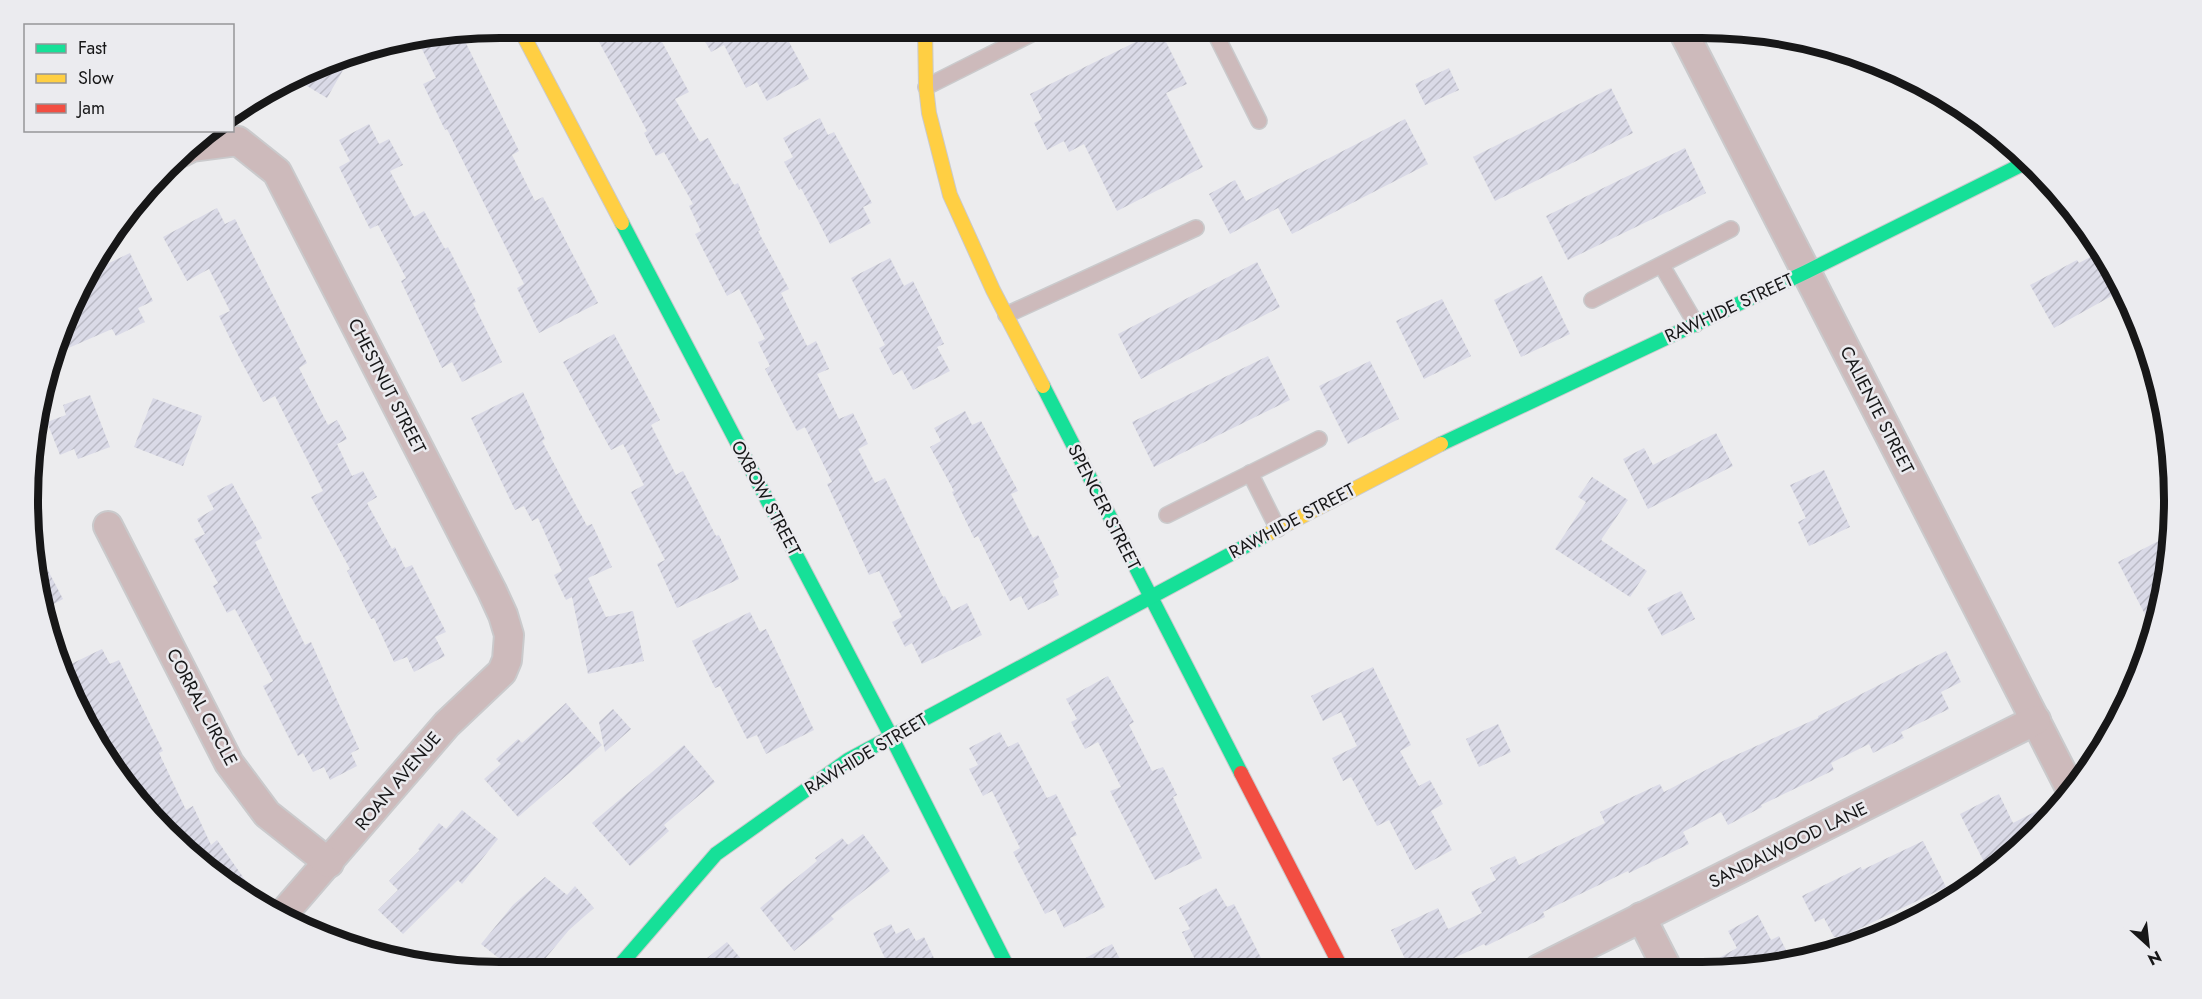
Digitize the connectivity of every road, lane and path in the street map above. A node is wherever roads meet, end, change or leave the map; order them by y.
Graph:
1 (525, 38) edge
2 (925, 38) edge
3 (1023, 38) edge
4 (1218, 38) edge
5 (1688, 38) edge
6 (926, 87) junction
7 (1259, 121) dead end
8 (203, 146) edge
9 (2021, 165) edge
10 (1196, 228) dead end
11 (1731, 230) dead end
12 (1662, 266) junction
13 (1806, 272) junction
14 (1592, 300) dead end
15 (1006, 315) junction
16 (1696, 324) junction
17 (1319, 439) dead end
18 (1250, 473) junction
19 (1167, 515) dead end
20 (108, 526) dead end
21 (1278, 529) junction
22 (1150, 596) junction
23 (508, 648) joint
24 (2036, 720) junction
25 (891, 736) junction
26 (2067, 783) edge
27 (329, 863) junction
28 (287, 910) edge
29 (1641, 917) junction
30 (623, 962) edge
31 (1005, 962) edge
32 (1338, 962) edge
33 (1553, 962) edge
34 (1664, 962) edge

1 - 25 street, OXBOW STREET
2 - 6 street, SPENCER STREET
3 - 6 lane
4 - 7 lane
5 - 13 street, CALIENTE STREET
6 - 15 street, SPENCER STREET
8 - 23 street, CHESTNUT STREET
9 - 13 street, RAWHIDE STREET
10 - 15 lane
11 - 12 lane
12 - 14 lane
12 - 16 lane
13 - 16 street, RAWHIDE STREET
13 - 24 street, CALIENTE STREET
15 - 22 street, SPENCER STREET
16 - 21 street, RAWHIDE STREET
17 - 18 lane
18 - 19 lane
18 - 21 lane
20 - 27 street, CORRAL CIRCLE
21 - 22 street, RAWHIDE STREET
22 - 25 street, RAWHIDE STREET
22 - 32 street, SPENCER STREET
23 - 27 street, ROAN AVENUE
24 - 26 street, CALIENTE STREET
24 - 29 street, SANDALWOOD LANE
25 - 30 street, RAWHIDE STREET
25 - 31 street, OXBOW STREET
27 - 28 street, ROAN AVENUE
29 - 33 street, SANDALWOOD LANE
29 - 34 street

